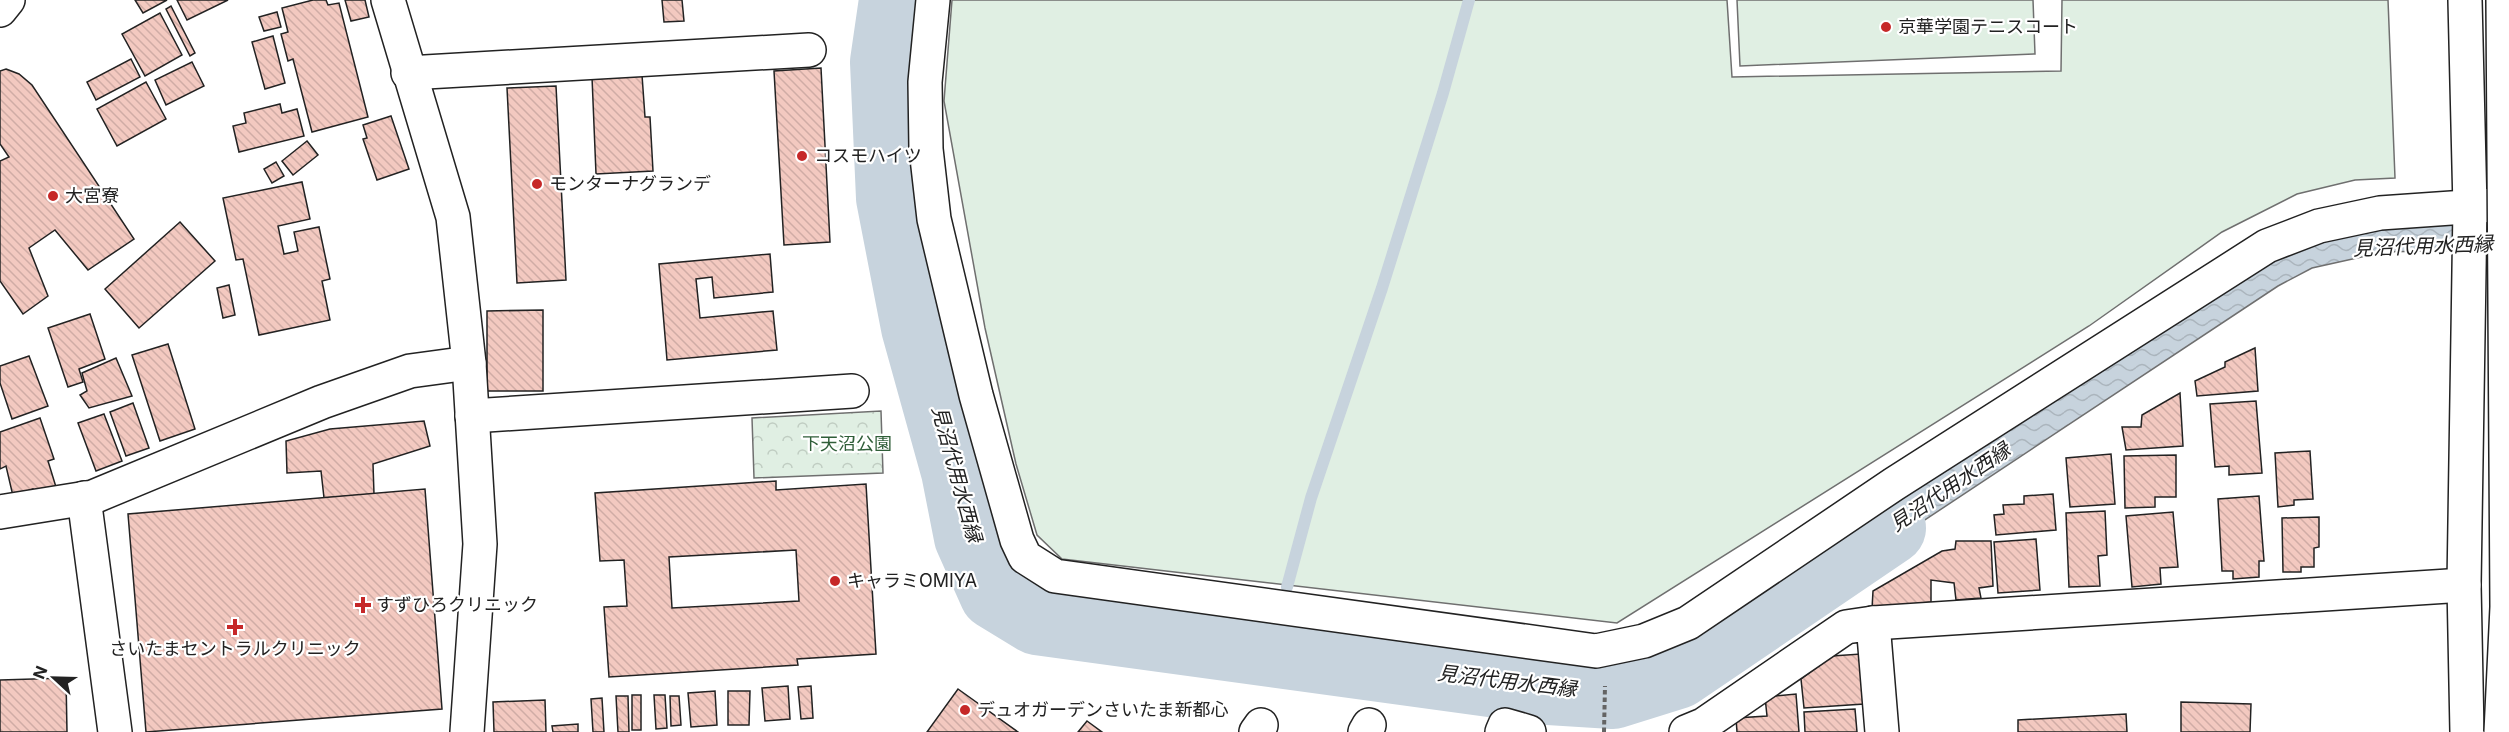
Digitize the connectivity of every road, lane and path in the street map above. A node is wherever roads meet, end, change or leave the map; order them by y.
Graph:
1 (8, 0) edge
2 (388, 0) edge
3 (933, 0) edge
4 (2465, 0) edge
5 (2503, 0) edge
6 (0, 10) edge
7 (809, 50) dead end
8 (408, 73) junction
9 (2509, 204) edge
10 (2470, 214) junction
11 (469, 363) junction
12 (852, 391) dead end
13 (472, 416) junction
14 (84, 498) junction
15 (0, 512) edge
16 (2464, 585) junction
17 (1873, 623) junction
18 (115, 732) edge
19 (467, 732) edge
20 (1686, 732) edge
21 (1882, 732) edge
22 (2466, 732) edge
23 (2500, 732) edge

1 - 6 main road
2 - 8 main road
3 - 10 main road
4 - 10 main road
5 - 23 main road, bridge
7 - 8 main road
8 - 11 main road
9 - 10 main road
10 - 16 main road
11 - 13 main road
11 - 14 main road
12 - 13 main road
13 - 19 main road
14 - 15 main road
14 - 18 main road
16 - 17 main road
16 - 22 main road
17 - 20 main road
17 - 21 main road

